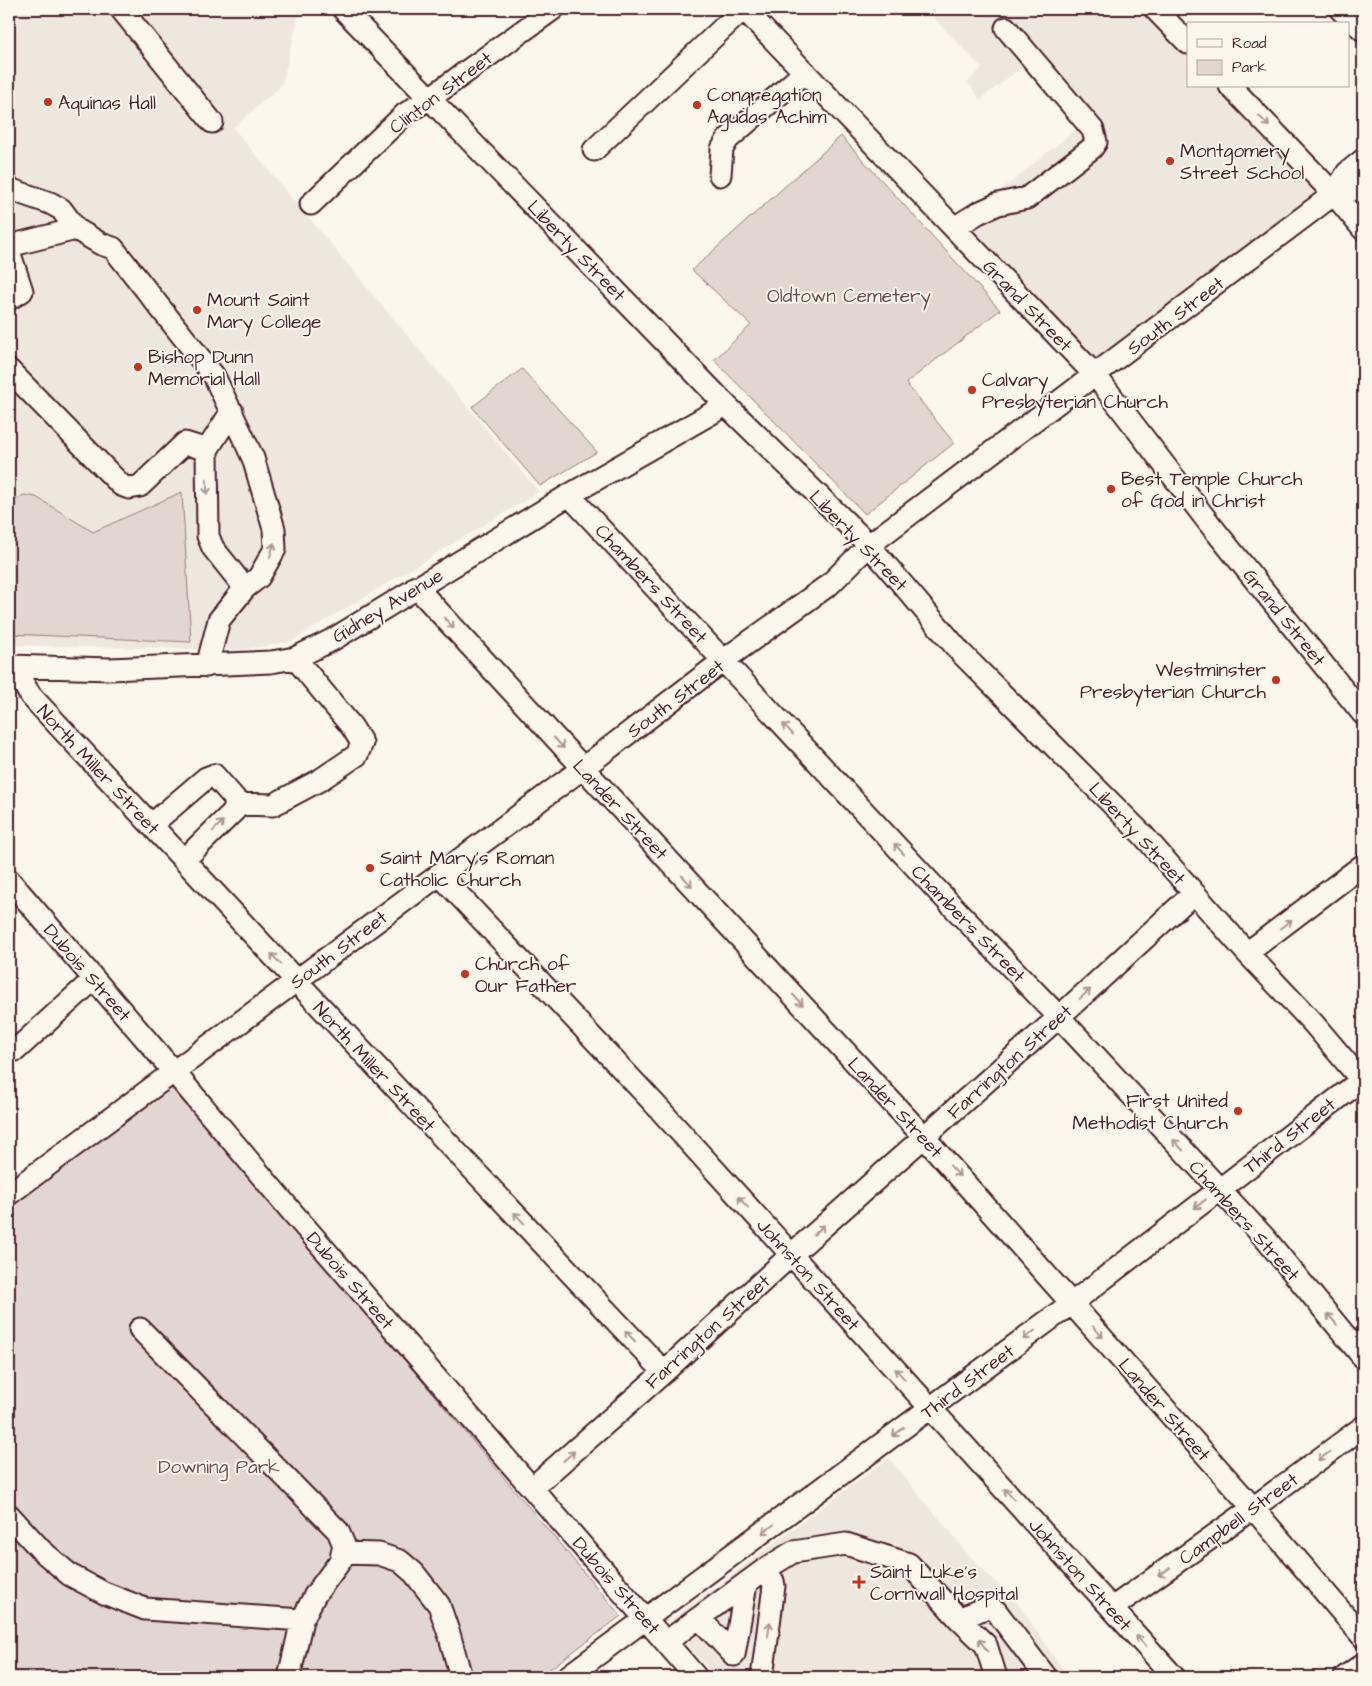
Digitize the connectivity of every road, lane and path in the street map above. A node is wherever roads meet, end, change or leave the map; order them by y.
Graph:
1 (121, 9) edge
2 (343, 9) edge
3 (553, 9) edge
4 (743, 9) edge
5 (1155, 9) edge
6 (1340, 9) edge
7 (1006, 28) dead end
8 (1363, 30) edge
9 (1187, 42) edge
10 (805, 72) junction
11 (1232, 88) edge
12 (430, 98) junction
13 (212, 122) dead end
14 (594, 150) dead end
15 (1363, 160) edge
16 (720, 175) dead end
17 (1363, 185) edge
18 (9, 189) edge
19 (1334, 194) junction
20 (311, 204) dead end
21 (954, 228) junction
22 (76, 229) junction
23 (1363, 229) edge
24 (9, 246) edge
25 (9, 251) edge
26 (9, 299) edge
27 (9, 370) edge
28 (1096, 376) junction
29 (726, 405) junction
30 (232, 411) junction
31 (207, 450) junction
32 (569, 495) junction
33 (869, 546) junction
34 (416, 587) junction
35 (245, 588) junction
36 (295, 658) junction
37 (724, 660) junction
38 (10, 666) edge
39 (207, 666) junction
40 (1363, 714) edge
41 (583, 768) junction
42 (235, 804) junction
43 (151, 826) junction
44 (184, 860) junction
45 (1363, 865) edge
46 (439, 874) junction
47 (9, 880) edge
48 (1194, 894) junction
49 (1247, 954) junction
50 (94, 979) junction
51 (296, 981) junction
52 (1059, 1017) junction
53 (16, 1050) dead end
54 (174, 1072) junction
55 (1363, 1080) edge
56 (924, 1137) junction
57 (11, 1187) edge
58 (1219, 1189) junction
59 (791, 1255) junction
60 (1072, 1303) junction
61 (140, 1329) dead end
62 (1363, 1357) edge
63 (664, 1372) junction
64 (930, 1408) junction
65 (1363, 1427) edge
66 (532, 1488) junction
67 (1253, 1508) junction
68 (9, 1515) edge
69 (342, 1553) junction
70 (764, 1570) junction
71 (746, 1584) junction
72 (1112, 1608) junction
73 (699, 1618) junction
74 (646, 1619) junction
75 (959, 1619) junction
76 (302, 1620) junction
77 (1363, 1637) edge
78 (666, 1642) junction
79 (1363, 1664) edge
80 (288, 1677) edge
81 (462, 1677) edge
82 (567, 1677) edge
83 (696, 1677) edge
84 (762, 1677) edge
85 (996, 1677) edge
86 (1046, 1677) edge
87 (1174, 1677) edge
88 (1345, 1677) edge

1 - 13 street
2 - 12 street, Liberty Street
3 - 12 street, Clinton Street
4 - 10 street, Grand Street
4 - 14 street
5 - 9 street
6 - 8 street
7 - 21 street
10 - 16 street
10 - 21 street, Grand Street
11 -> 19 street
12 - 20 street, Clinton Street
12 - 29 street, Liberty Street
15 - 19 street, South Street
17 - 19 street, South Street
18 - 22 street
19 - 23 street
19 - 28 street, South Street
21 - 28 street, Grand Street
22 - 24 street
22 - 30 street
25 - 26 street
27 - 31 street
28 - 33 street, South Street
28 - 40 street, Grand Street
29 - 32 street, Gidney Avenue
29 - 33 street, Liberty Street
30 - 31 street
35 -> 30 street
31 -> 35 street
32 - 34 street, Gidney Avenue
32 - 37 street, Chambers Street
33 - 37 street, South Street
33 - 48 street, Liberty Street
34 - 36 street, Gidney Avenue
34 -> 41 street, Lander Street
35 - 39 street
36 - 39 street, Gidney Avenue
36 - 42 street
37 - 41 street, South Street
52 -> 37 street, Chambers Street
38 - 39 street, Gidney Avenue
38 - 43 street, North Miller Street
41 - 46 street, South Street
41 -> 56 street, Lander Street
42 - 43 street
44 -> 42 street
43 - 44 street, North Miller Street
51 -> 44 street, North Miller Street
49 -> 45 street
46 - 51 street, South Street
59 -> 46 street, Johnston Street
47 - 50 street, Dubois Street
48 - 49 street, Liberty Street
52 -> 48 street, Farrington Street
49 - 55 street, Liberty Street
50 - 53 street
50 - 54 street, Dubois Street
51 - 54 street, South Street
63 -> 51 street, North Miller Street
52 - 56 street, Farrington Street
58 -> 52 street, Chambers Street
54 - 57 street, South Street
54 - 66 street, Dubois Street
55 - 58 street, Third Street
59 -> 56 street, Farrington Street
56 -> 60 street, Lander Street
58 -> 60 street, Third Street
62 -> 58 street, Chambers Street
59 - 63 street, Farrington Street
64 -> 59 street, Johnston Street
60 -> 64 street, Third Street
60 -> 67 street, Lander Street
61 - 69 street
66 -> 63 street, Farrington Street
72 -> 64 street, Johnston Street
64 -> 74 street, Third Street
65 -> 67 street, Campbell Street
66 - 74 street, Dubois Street
67 -> 72 street, Campbell Street
67 - 77 street, Lander Street
68 - 76 street
69 - 76 street
69 - 81 street
70 - 71 street
70 - 75 street
84 -> 70 street
71 - 73 street
71 - 73 street
87 -> 72 street, Johnston Street
73 - 78 street
74 - 78 street, Dubois Street
74 - 82 street, Third Street
85 -> 75 street
75 - 86 street
76 - 80 street
78 - 83 street, Dubois Street
79 - 88 street

